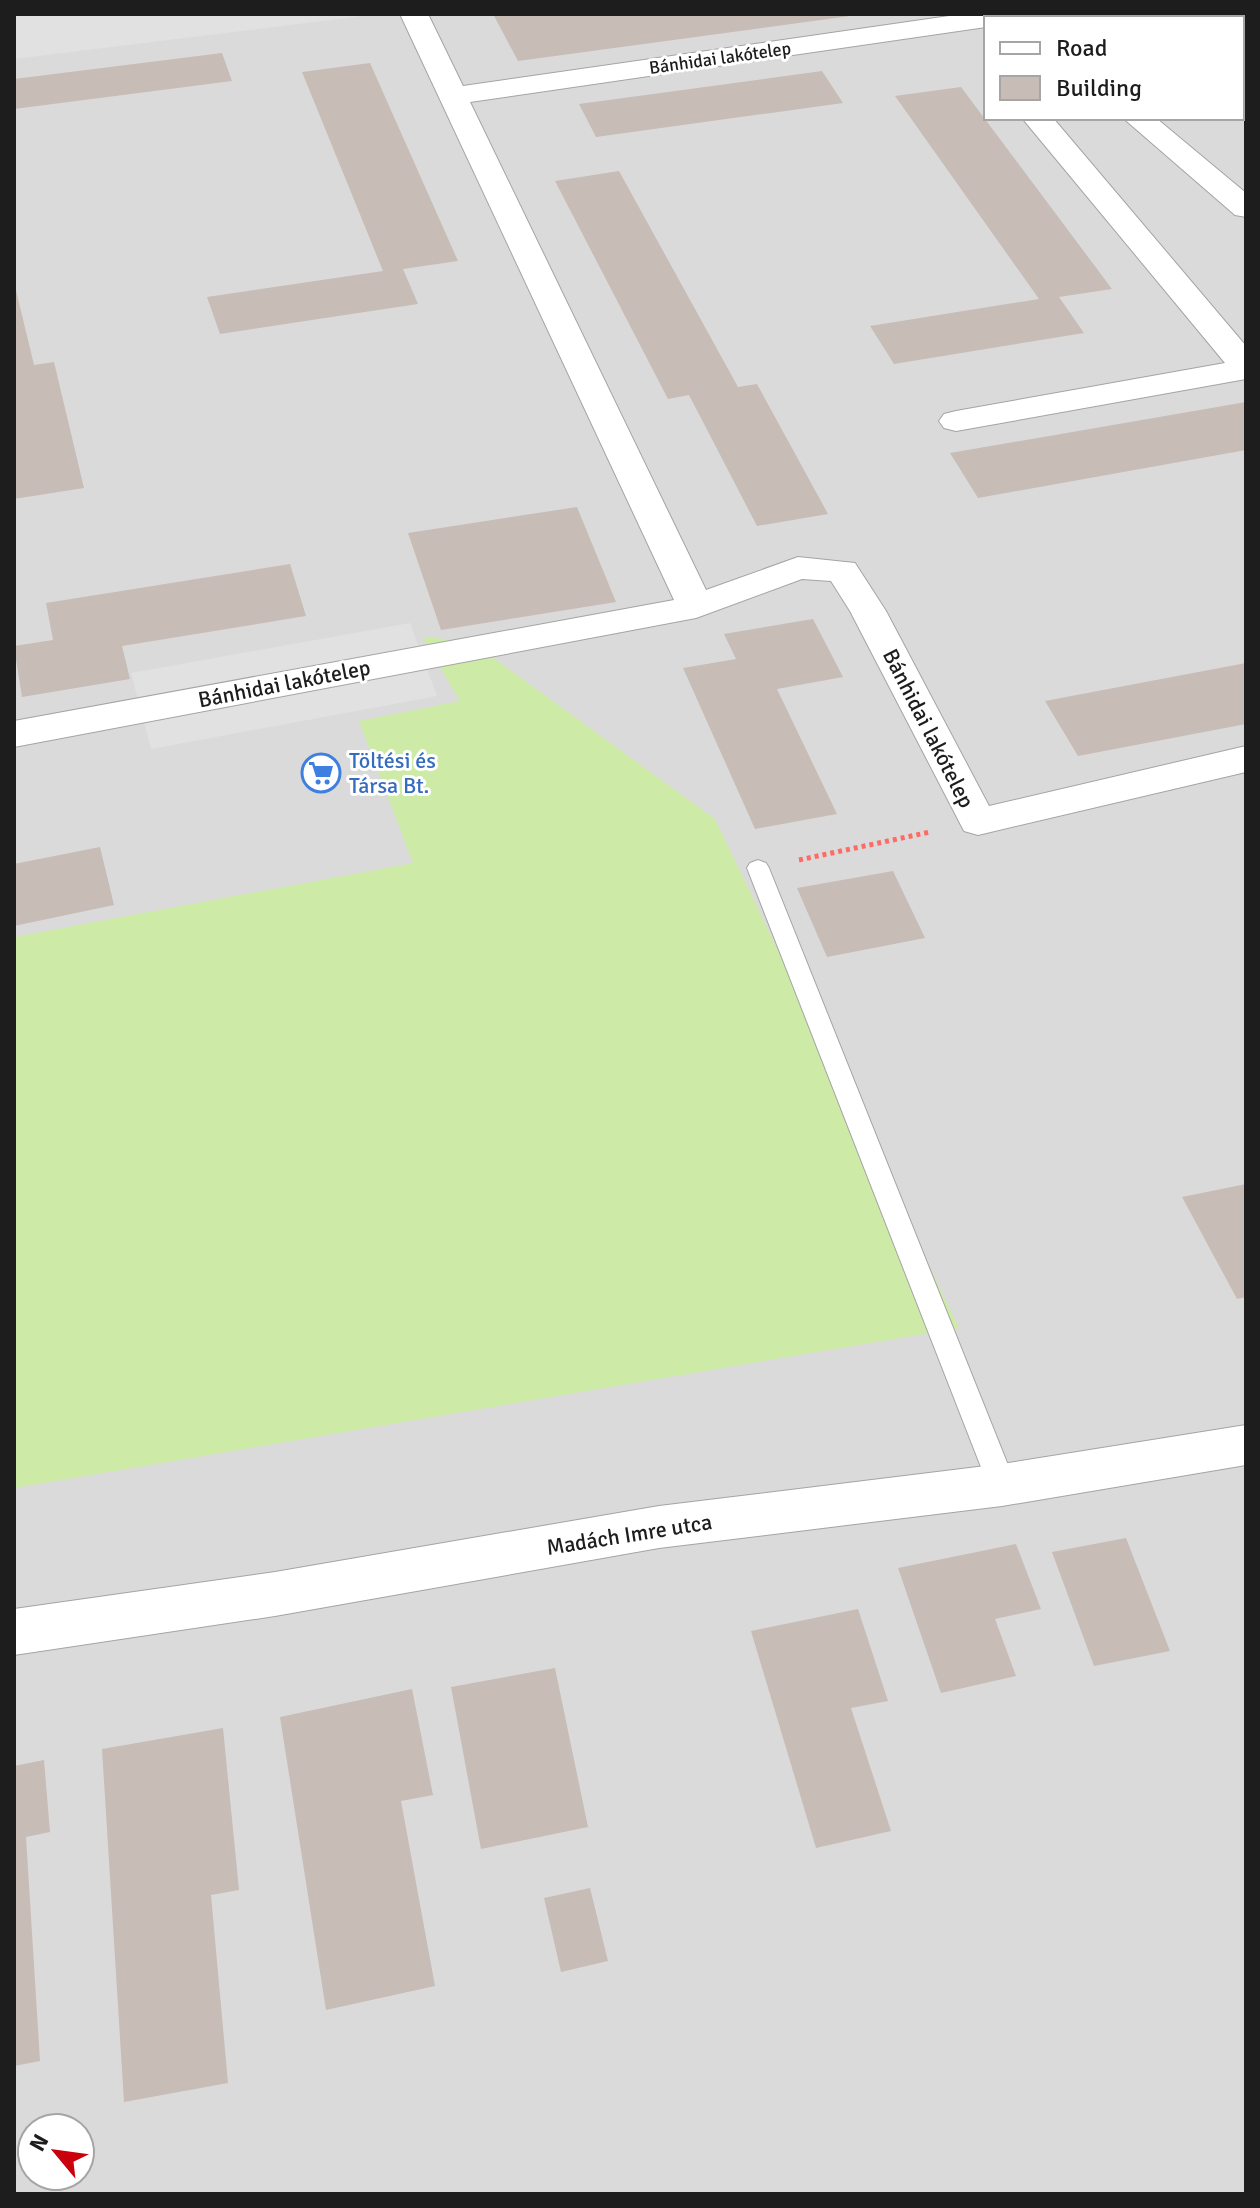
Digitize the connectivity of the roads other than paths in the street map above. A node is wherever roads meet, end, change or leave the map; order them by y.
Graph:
1 (414, 14) edge
2 (984, 18) edge
3 (453, 96) junction
4 (1039, 120) edge
5 (1140, 120) edge
6 (1246, 208) edge
7 (1246, 368) edge
8 (956, 421) dead end
9 (696, 607) junction
10 (14, 734) edge
11 (1246, 759) edge
12 (758, 868) road end
13 (1246, 1445) edge
14 (1002, 1485) junction
15 (14, 1632) edge

1 - 3 street
2 - 3 street, Bánhidai lakótelep
3 - 9 street
4 - 7 street
5 - 6 street
7 - 8 street
9 - 10 street, Bánhidai lakótelep
9 - 11 street, Bánhidai lakótelep
12 - 14 lane
13 - 14 street, Madách Imre utca
14 - 15 street, Madách Imre utca

